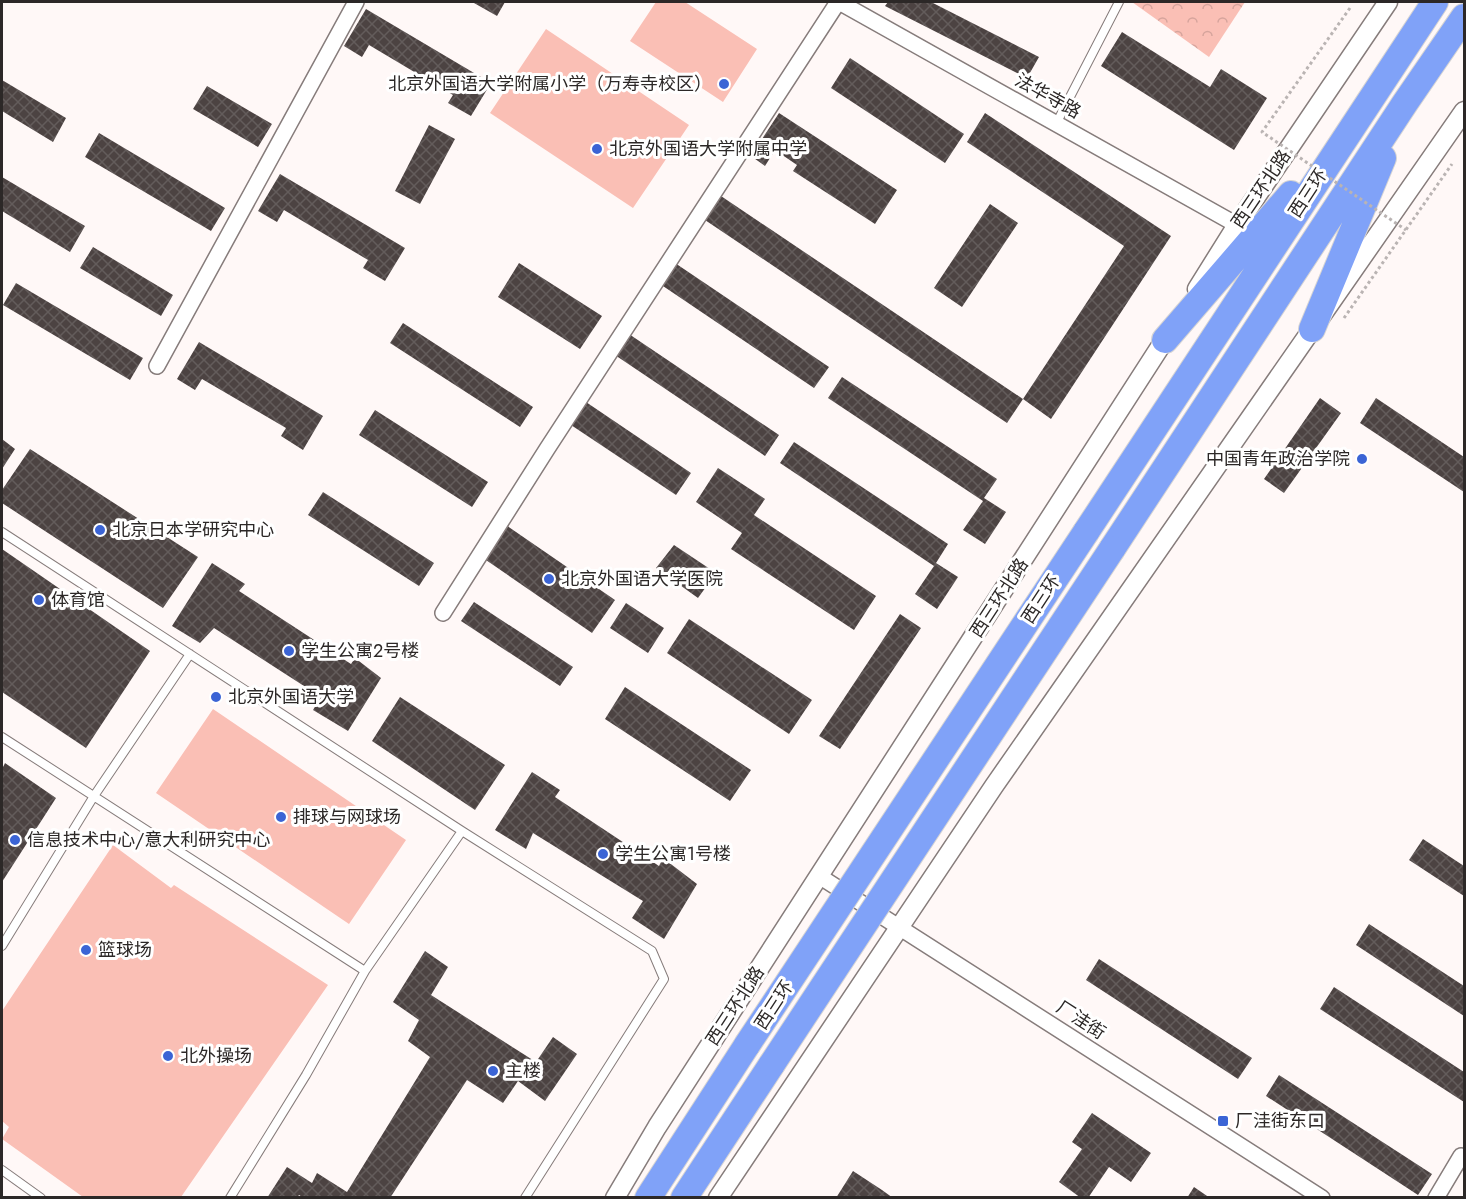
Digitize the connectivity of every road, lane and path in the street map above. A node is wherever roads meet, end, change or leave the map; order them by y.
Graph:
1 (356, 2) edge
2 (839, 2) edge
3 (1119, 2) edge
4 (1388, 2) edge
5 (1425, 2) edge
6 (1435, 2) edge
7 (1350, 8) dead end
8 (1464, 16) edge
9 (1399, 56) junction
10 (1405, 104) junction
11 (1464, 111) edge
12 (1357, 119) junction
13 (1056, 123) junction
14 (1452, 164) dead end
15 (1237, 225) junction
16 (1406, 230) junction
17 (1344, 318) dead end
18 (1312, 329) junction
19 (1165, 340) junction
20 (157, 366) dead end
21 (2, 532) edge
22 (443, 613) dead end
23 (190, 654) junction
24 (2, 736) edge
25 (94, 796) junction
26 (462, 831) junction
27 (819, 876) junction
28 (901, 928) junction
29 (2, 946) edge
30 (365, 971) junction
31 (1461, 1156) dead end
32 (2, 1170) edge
33 (41, 1197) edge
34 (230, 1197) edge
35 (525, 1197) edge
36 (615, 1197) edge
37 (648, 1197) edge
38 (684, 1197) edge
39 (718, 1197) edge
40 (1322, 1197) edge
41 (1436, 1197) edge

1 - 20 street
2 - 13 street, 法华寺路
2 - 22 street
3 - 13 lane
4 - 15 street, 西三环北路
5 - 9 highway
6 - 9 highway, 西三环
7 - 16 path, bridge
8 - 10 highway, 西三环
9 - 12 highway, 西三环
10 - 18 highway
10 - 38 highway, 西三环, bridge
11 - 18 street
12 - 19 highway
12 - 37 highway, 西三环, bridge
13 - 15 street, 法华寺路
14 - 16 path
15 - 19 street, 西三环北路
16 - 17 path
18 - 28 street
19 - 27 street, 西三环北路
21 - 23 lane
23 - 25 lane
23 - 26 lane
24 - 25 lane
25 - 29 lane
25 - 30 lane
26 - 30 lane
26 - 35 lane
27 - 28 street, 厂洼街
27 - 36 street, 西三环北路
28 - 39 street
28 - 40 street, 厂洼街
30 - 34 lane
31 - 41 street
32 - 33 lane

